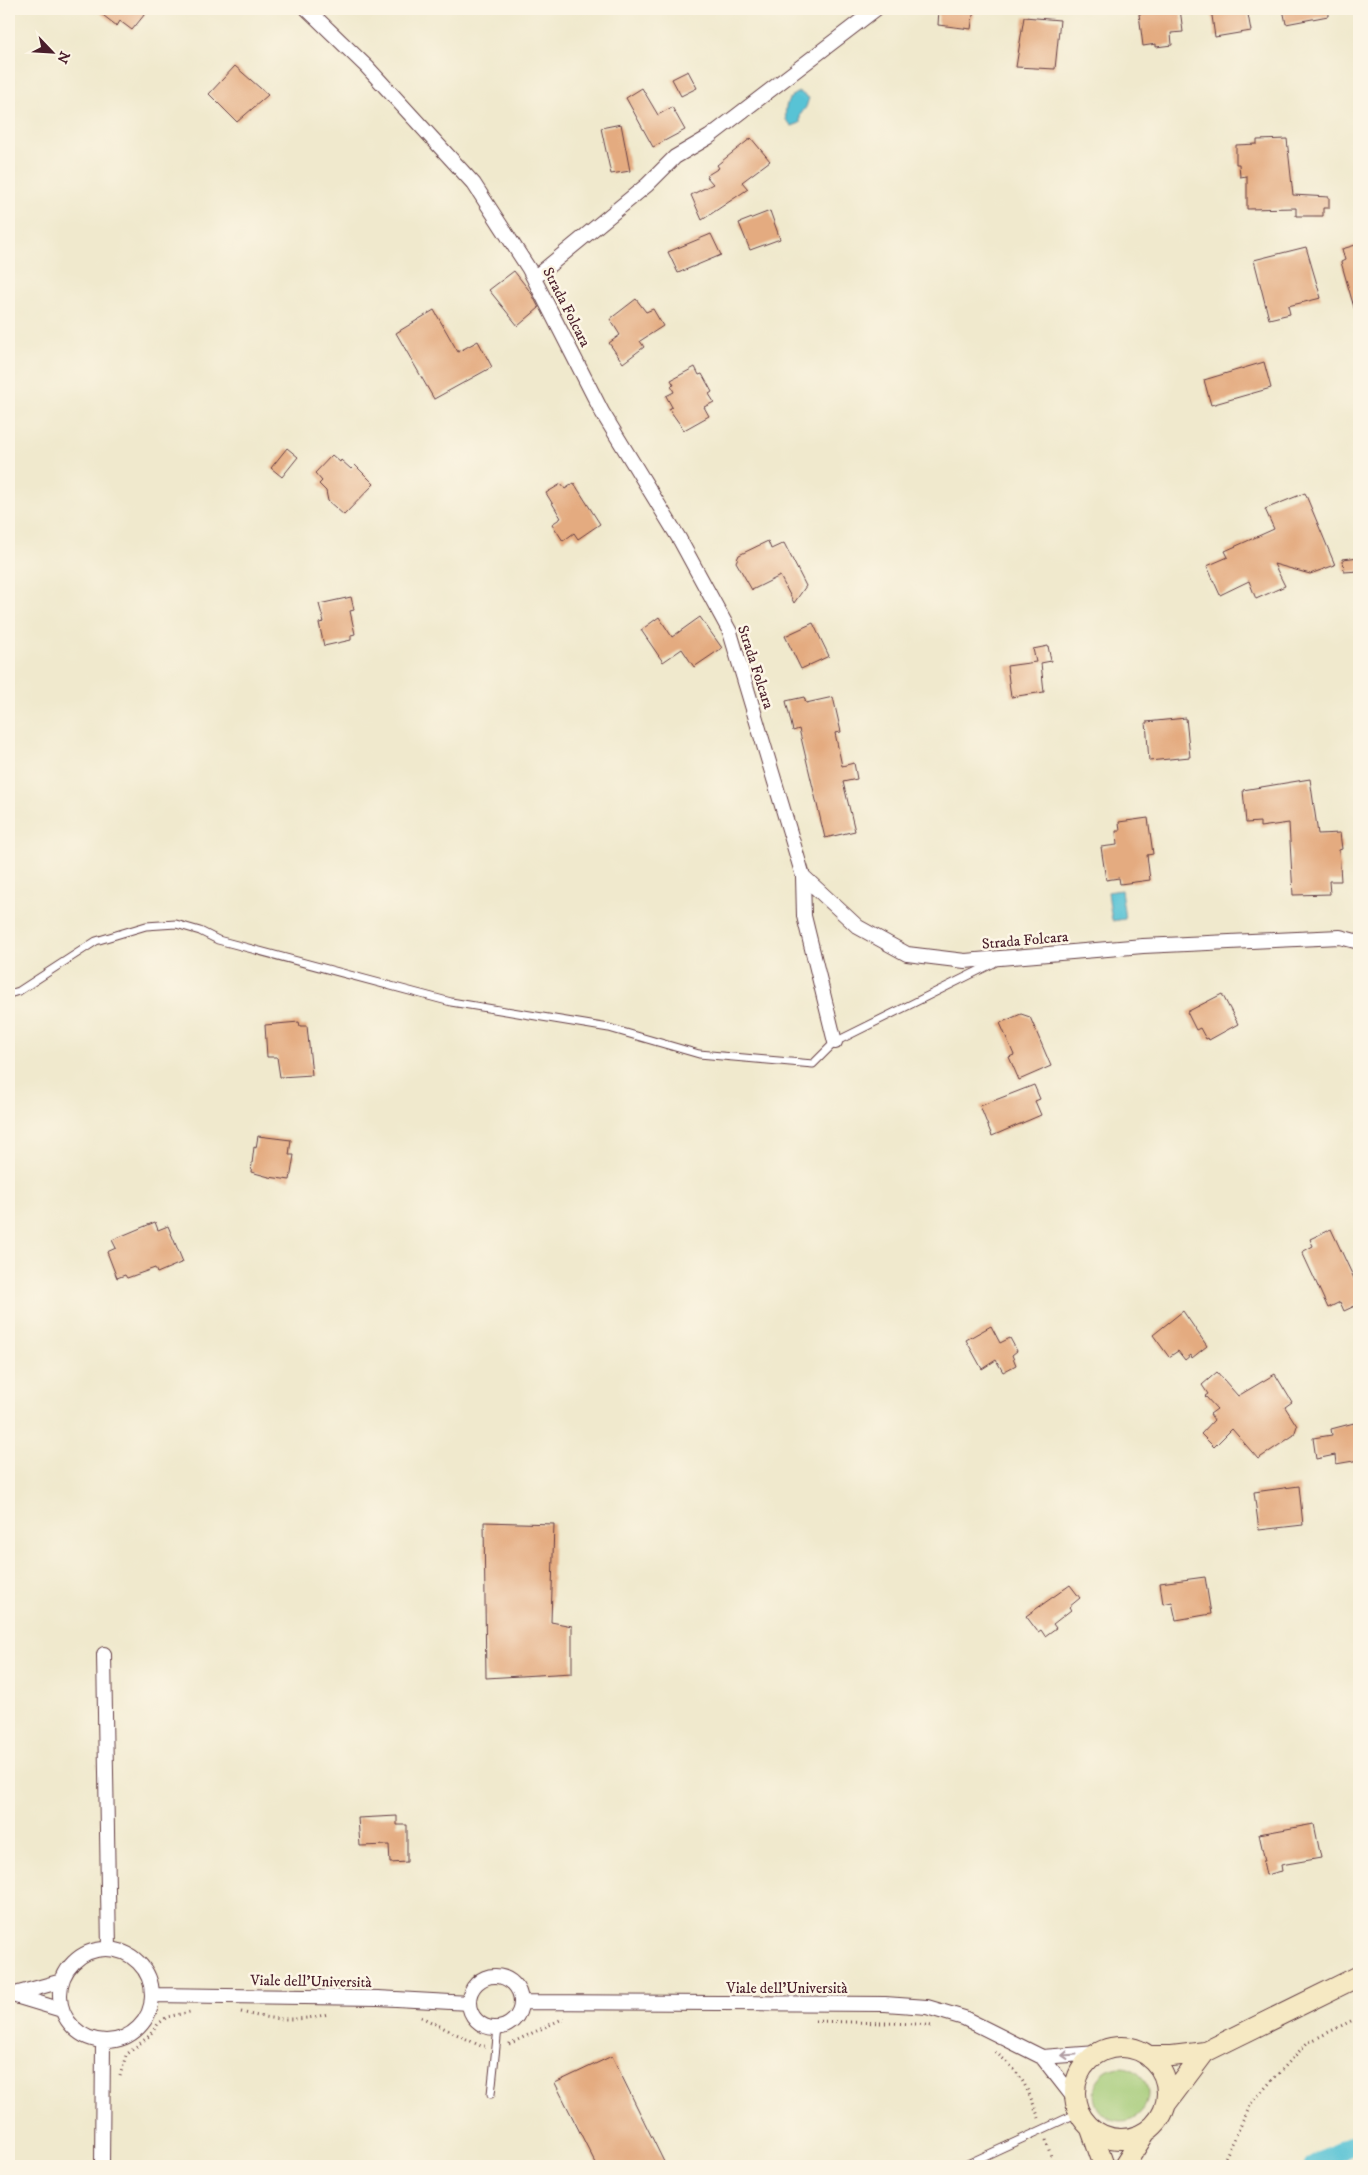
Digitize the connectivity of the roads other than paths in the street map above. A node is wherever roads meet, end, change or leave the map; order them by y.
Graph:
1 (307, 9) edge
2 (876, 9) edge
3 (534, 278) junction
4 (803, 876) junction
5 (1359, 942) edge
6 (1003, 958) junction
7 (9, 994) edge
8 (835, 1042) junction
9 (104, 1654) dead end
10 (109, 1949) junction
11 (1359, 1976) edge
12 (62, 1981) junction
13 (12, 1994) edge
14 (152, 1995) junction
15 (521, 2002) junction
16 (470, 2003) junction
17 (62, 2010) junction
18 (498, 2028) junction
19 (103, 2042) junction
20 (1205, 2052) junction
21 (1096, 2053) junction
22 (1149, 2056) junction
23 (1042, 2057) junction
24 (491, 2094) dead end
25 (1166, 2104) junction
26 (1076, 2106) junction
27 (1091, 2129) junction
28 (1146, 2133) junction
29 (102, 2166) edge
30 (963, 2166) edge
31 (1104, 2166) edge
32 (1124, 2166) edge

1 - 3 street, Strada Folcara
2 - 3 street
3 - 4 street, Strada Folcara
4 - 6 street, Strada Folcara
4 - 8 street
5 - 6 street, Strada Folcara
6 - 8 lane
7 - 8 lane
9 - 10 street
10 - 12 street
10 - 14 street
11 - 20 street
12 - 13 street
12 - 17 street
13 - 17 street
14 - 16 street, Viale dell'Università
14 - 19 street
15 - 16 street
15 - 18 street
15 - 23 street, Viale dell'Università
16 - 18 street
17 - 19 street
18 - 24 lane
19 - 29 street
20 - 22 street
20 - 25 street
21 - 22 street
21 -> 23 street
21 - 26 street
22 - 25 street
23 - 26 street, Viale dell'Università
25 - 28 street
26 - 27 street
26 - 30 lane
27 - 28 street
27 - 31 street
28 - 32 street

